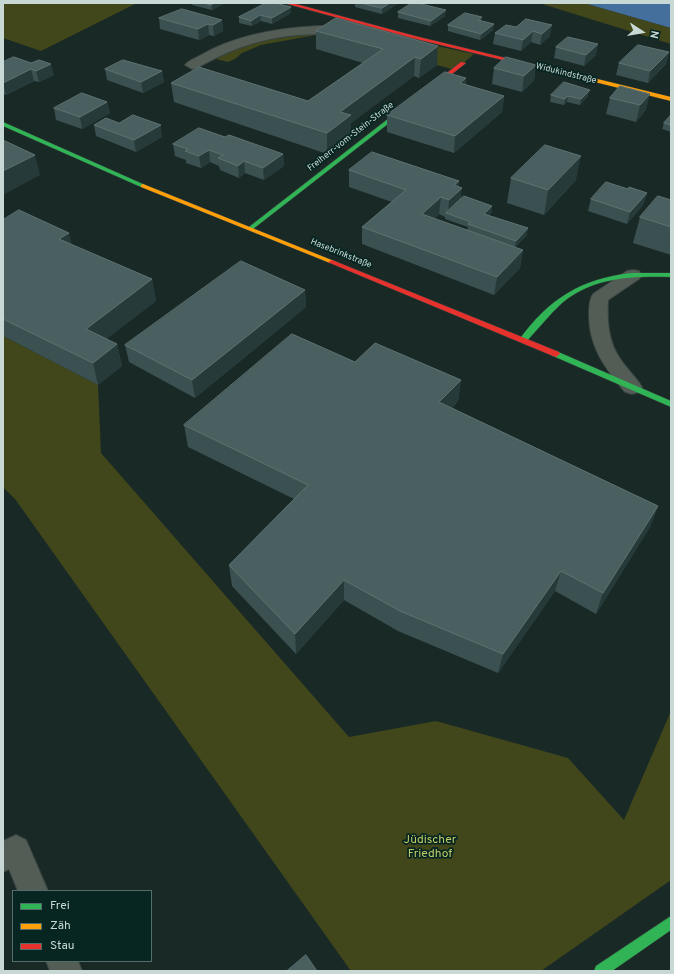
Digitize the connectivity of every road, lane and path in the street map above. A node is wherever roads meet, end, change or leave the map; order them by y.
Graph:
1 (286, 3) edge
2 (324, 13) junction
3 (297, 30) junction
4 (414, 37) junction
5 (463, 63) dead end
6 (192, 65) dead end
7 (671, 99) edge
8 (3, 124) edge
9 (251, 228) junction
10 (633, 275) junction
11 (671, 275) edge
12 (523, 340) junction
13 (632, 387) junction
14 (671, 404) edge
15 (3, 857) edge
16 (33, 890) edge
17 (671, 922) edge
18 (601, 971) edge

1 - 2 street, Widukindstraße
2 - 3 street, Widukindstraße
2 - 4 street, Widukindstraße
3 - 4 street, Widukindstraße
3 - 6 street, Widukindstraße
4 - 7 street, Widukindstraße
5 - 9 street, Freiherr-vom-Stein-Straße
8 - 9 street, Hasebrinkstraße
9 - 12 street, Hasebrinkstraße
10 - 11 street
10 - 12 street
10 - 13 street
12 - 13 street, Hasebrinkstraße
13 - 14 street, Hasebrinkstraße
15 - 16 street
17 - 18 street

